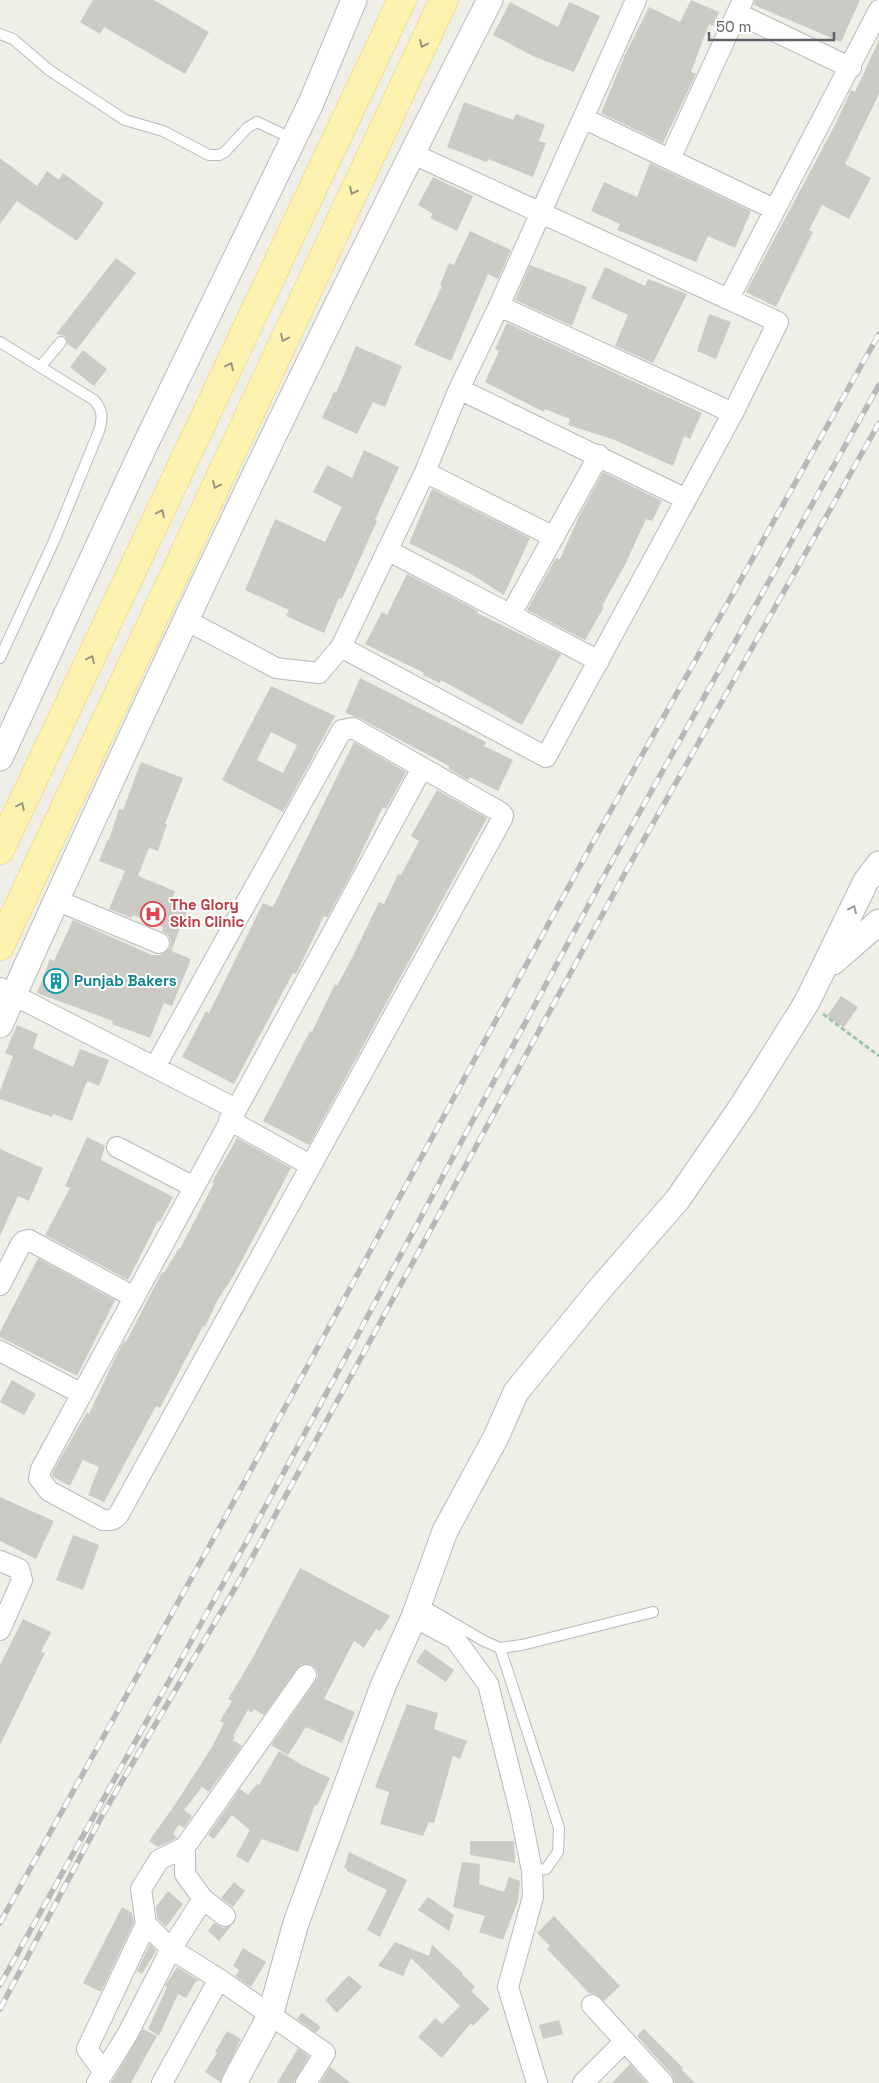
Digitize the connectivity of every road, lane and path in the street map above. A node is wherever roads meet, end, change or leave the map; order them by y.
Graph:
1 (354, 0) edge
2 (402, 0) edge
3 (444, 0) edge
4 (490, 0) edge
5 (636, 0) edge
6 (740, 6) edge
7 (879, 10) edge
8 (0, 34) edge
9 (851, 68) junction
10 (583, 118) junction
11 (293, 139) junction
12 (412, 153) junction
13 (670, 159) junction
14 (774, 209) junction
15 (540, 212) junction
16 (729, 298) junction
17 (499, 306) junction
18 (0, 342) edge
19 (61, 342) dead end
20 (41, 366) junction
21 (459, 389) junction
22 (733, 414) junction
23 (599, 455) junction
24 (425, 472) junction
25 (686, 499) junction
26 (554, 537) junction
27 (387, 550) junction
28 (511, 614) junction
29 (186, 620) junction
30 (341, 647) junction
31 (0, 658) edge
32 (599, 661) junction
33 (0, 758) edge
34 (422, 768) junction
35 (0, 850) edge
36 (879, 864) edge
37 (56, 900) junction
38 (879, 922) edge
39 (159, 943) dead end
40 (0, 946) edge
41 (825, 969) junction
42 (6, 992) edge
43 (807, 1002) junction
44 (0, 1025) edge
45 (879, 1056) edge
46 (154, 1067) junction
47 (233, 1115) junction
48 (117, 1147) dead end
49 (310, 1165) junction
50 (194, 1187) junction
51 (0, 1284) edge
52 (134, 1297) junction
53 (0, 1351) edge
54 (82, 1394) junction
55 (0, 1561) edge
56 (417, 1610) junction
57 (653, 1612) dead end
58 (0, 1630) edge
59 (500, 1648) junction
60 (306, 1675) dead end
61 (185, 1847) junction
62 (532, 1871) junction
63 (203, 1899) junction
64 (225, 1916) dead end
65 (146, 1924) junction
66 (171, 1949) junction
67 (219, 1978) junction
68 (592, 2005) dead end
69 (270, 2016) junction
70 (625, 2041) junction
71 (101, 2078) edge
72 (162, 2083) edge
73 (234, 2083) edge
74 (306, 2083) edge
75 (537, 2083) edge
76 (583, 2083) edge
77 (663, 2083) edge

1 - 11 street
35 -> 2 main road
3 -> 40 main road
4 - 12 street
5 - 10 street
6 - 9 street
6 - 13 street
7 - 9 street
8 - 11 lane
9 - 14 street
10 - 13 street
10 - 15 street
11 - 33 street
12 - 15 street
12 - 29 street
13 - 14 street
14 - 16 street
15 - 16 street
15 - 17 street
16 - 22 street
17 - 21 street
17 - 22 street
18 - 20 lane
19 - 20 lane
20 - 31 lane
21 - 23 street
21 - 24 street
22 - 25 street
23 - 25 street
23 - 26 street
24 - 26 street
24 - 27 street
25 - 32 street
26 - 28 street
27 - 28 street
27 - 30 street
28 - 32 street
29 - 30 street
29 - 37 street
30 - 32 street
34 - 46 street
34 - 47 street
34 - 49 street
41 -> 36 street
37 - 39 street
37 - 42 street
38 - 41 street
41 - 43 street
42 - 44 street
42 - 46 street
43 - 45 path
43 - 56 street
46 - 47 street
47 - 49 street
47 - 50 street
48 - 50 street
49 - 54 street
50 - 52 street
51 - 52 street
52 - 54 street
53 - 54 street
55 - 58 street
56 - 59 lane
56 - 62 street
56 - 69 street
57 - 59 lane
59 - 62 lane
60 - 61 street
61 - 63 street
61 - 65 street
62 - 75 street
63 - 64 street
63 - 66 street
65 - 66 street
65 - 71 street
66 - 67 street
66 - 71 street
67 - 69 street
67 - 72 street
68 - 70 street
69 - 73 street
69 - 74 street
70 - 76 street
70 - 77 street

